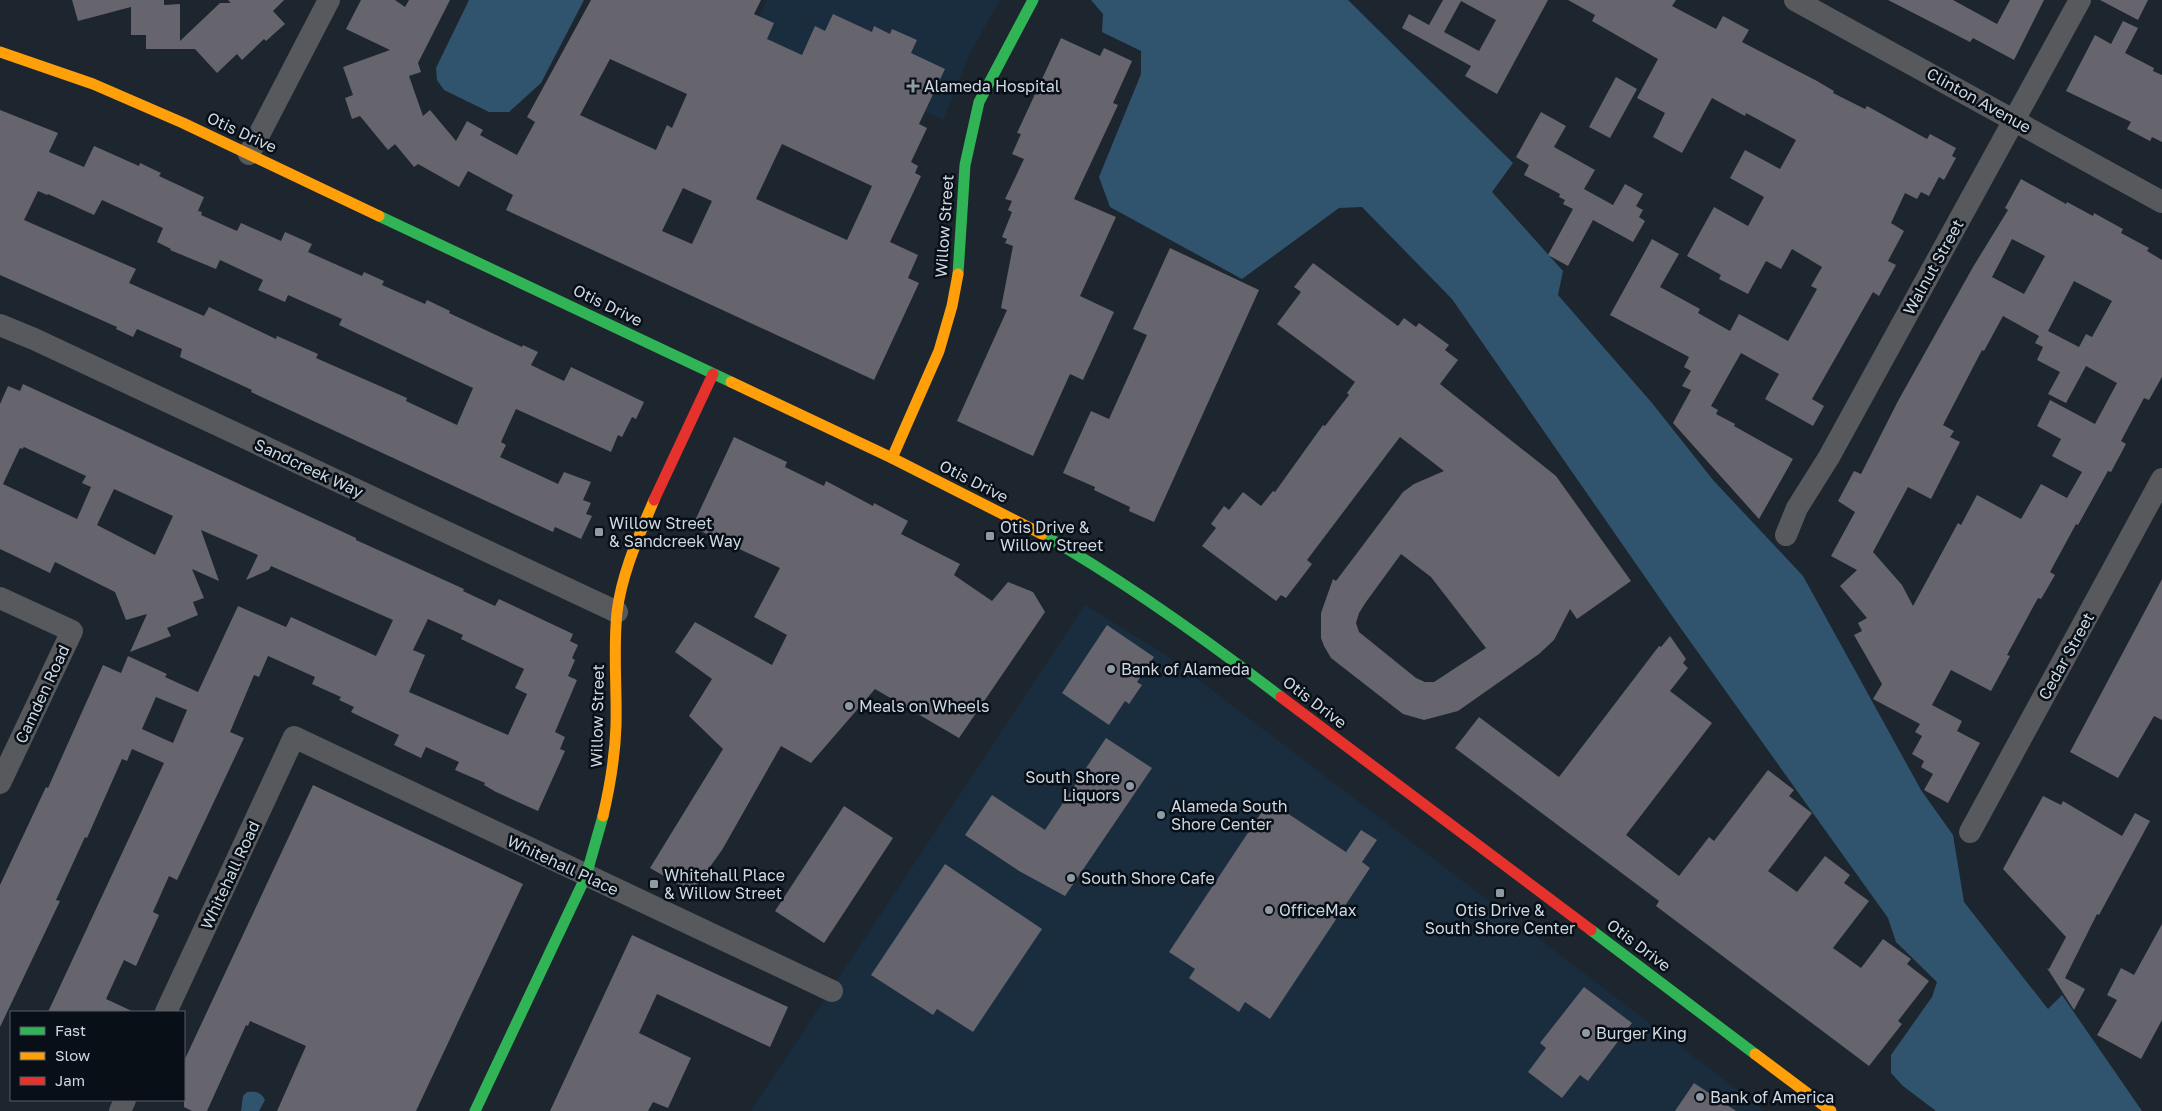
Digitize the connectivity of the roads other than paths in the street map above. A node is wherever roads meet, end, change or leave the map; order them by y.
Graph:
1 (329, 0) edge
2 (1033, 0) edge
3 (1795, 0) edge
4 (2080, 0) edge
5 (0, 52) edge
6 (2014, 119) junction
7 (249, 154) junction
8 (2162, 202) edge
9 (0, 326) edge
10 (713, 374) junction
11 (892, 458) junction
12 (2162, 479) edge
13 (1786, 534) dead end
14 (0, 598) edge
15 (617, 612) junction
16 (294, 737) joint
17 (0, 783) edge
18 (1970, 832) dead end
19 (586, 876) junction
20 (832, 991) dead end
21 (166, 1011) edge
22 (475, 1111) edge
23 (1831, 1111) edge

1 - 7 street
2 - 11 main road, Willow Street
3 - 6 street, Clinton Avenue
4 - 6 street, Walnut Street
5 - 7 main road, Otis Drive
6 - 8 street, Clinton Avenue
6 - 13 street, Walnut Street
7 - 10 main road, Otis Drive
9 - 15 street, Sandcreek Way
10 - 11 main road, Otis Drive
10 - 15 main road, Willow Street
11 - 23 main road, Otis Drive
12 - 18 street, Cedar Street
14 - 17 street, Camden Road
15 - 19 main road, Willow Street
16 - 19 street, Whitehall Place
16 - 21 street, Whitehall Road
19 - 20 street, Whitehall Place
19 - 22 main road, Willow Street

